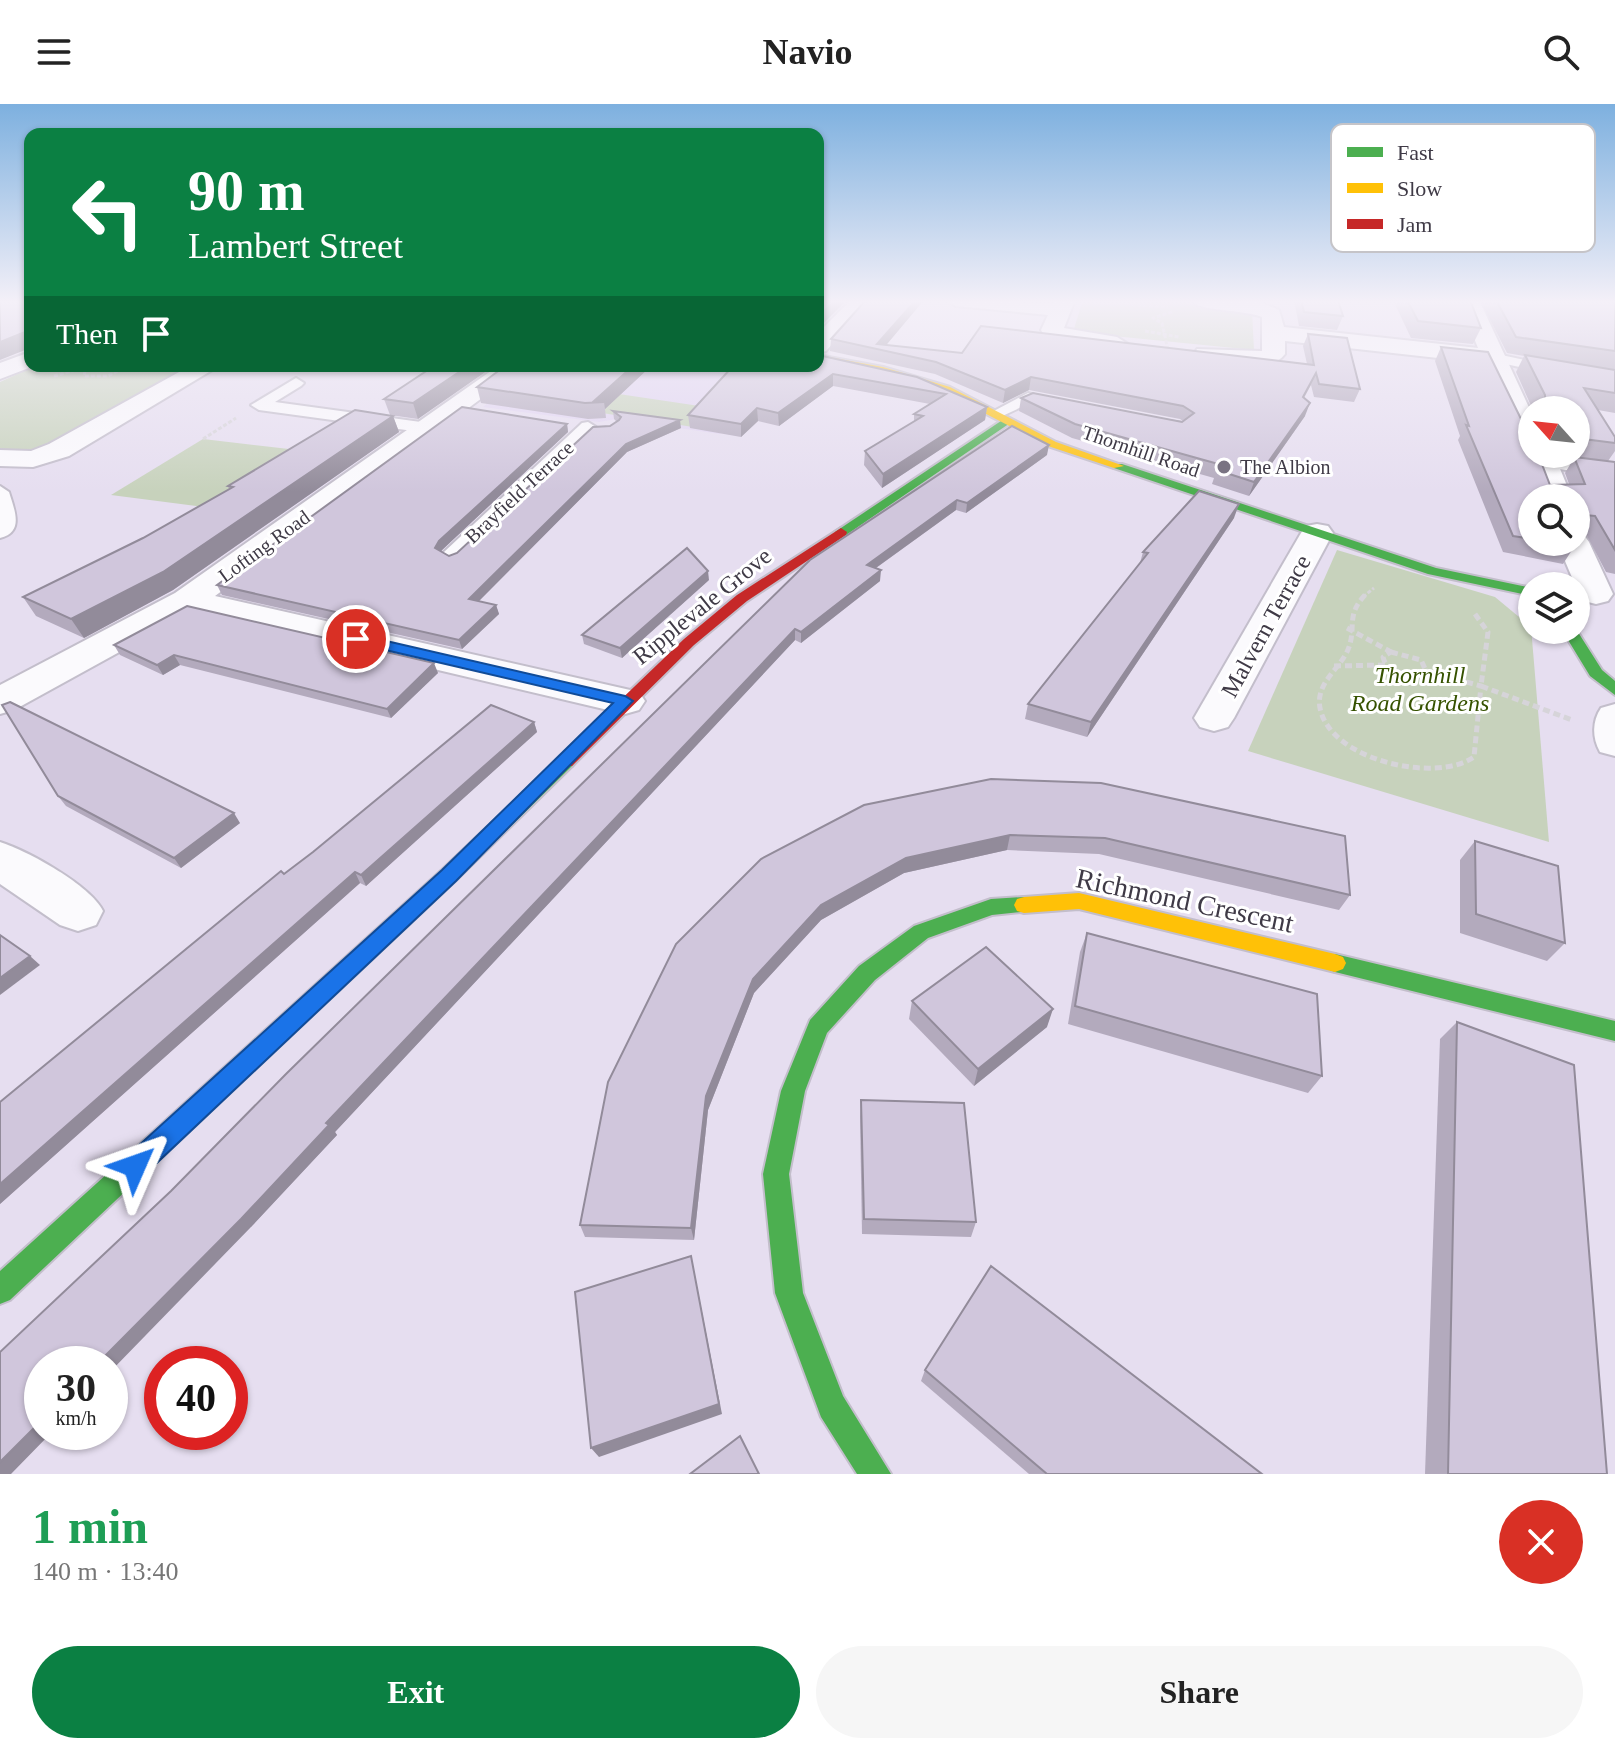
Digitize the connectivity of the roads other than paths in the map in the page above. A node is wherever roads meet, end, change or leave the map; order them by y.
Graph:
1 (856, 364) edge
2 (1495, 364) edge
3 (1524, 364) edge
4 (24, 369) edge
5 (1553, 369) edge
6 (0, 372) edge
7 (196, 372) edge
8 (505, 372) edge
9 (296, 383) dead end
10 (259, 405) junction
11 (456, 407) junction
12 (1072, 407) edge
13 (1518, 411) edge
14 (486, 412) edge
15 (244, 414) road end
16 (1003, 417) junction
17 (559, 423) edge
18 (611, 426) edge
19 (588, 427) junction
20 (428, 428) junction
21 (0, 458) edge
22 (33, 459) junction
23 (1590, 466) edge
24 (0, 468) edge
25 (1615, 472) edge
26 (0, 477) edge
27 (0, 492) edge
28 (0, 532) edge
29 (1317, 533) junction
30 (451, 556) edge
31 (1502, 589) junction
32 (1518, 591) edge
33 (1518, 598) edge
34 (187, 600) junction
35 (1578, 644) edge
36 (1615, 690) edge
37 (0, 701) edge
38 (625, 701) junction
39 (1214, 718) dead end
40 (0, 860) edge
41 (78, 911) dead end
42 (1615, 1031) edge
43 (0, 1290) edge
44 (875, 1474) edge

1 - 16 street, Thornhill Road
2 - 13 street
3 - 5 street
4 - 6 street
7 - 22 street
8 - 11 street, Lofting Road
9 - 10 lane
10 - 15 lane
10 - 20 lane
11 - 14 lane
11 - 20 street, Lofting Road
12 - 16 lane
16 - 29 street, Thornhill Road
16 - 38 street, Ripplevale Grove
17 - 19 lane, Brayfield Terrace
18 - 19 lane, Brayfield Terrace
19 - 30 lane, Brayfield Terrace
20 - 34 street, Lofting Road
21 - 22 street
22 - 24 street
23 - 25 lane
24 - 26 lane
27 - 28 lane
29 - 31 street, Thornhill Road
29 - 39 street, Malvern Terrace
31 - 32 street
31 - 33 street
34 - 37 street, Lofting Road
34 - 38 street
35 - 36 street
38 - 43 street, Ripplevale Grove
40 - 41 street
42 - 44 street, Richmond Crescent

